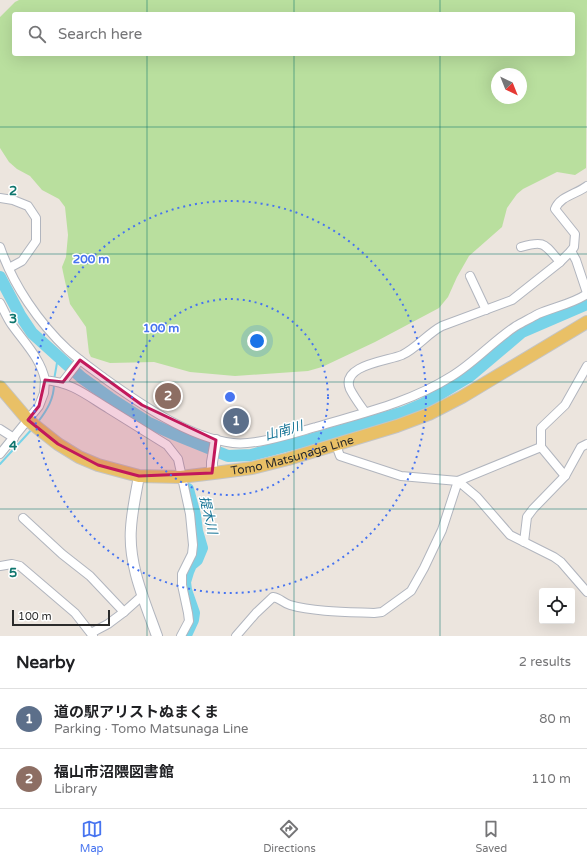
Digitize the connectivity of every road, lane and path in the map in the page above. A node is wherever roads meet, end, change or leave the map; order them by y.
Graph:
1 (587, 186) edge
2 (0, 198) edge
3 (0, 247) edge
4 (521, 247) dead end
5 (571, 251) junction
6 (560, 262) junction
7 (9, 268) junction
8 (470, 276) dead end
9 (587, 294) edge
10 (0, 303) edge
11 (486, 310) junction
12 (587, 322) edge
13 (78, 362) junction
14 (587, 366) edge
15 (56, 381) junction
16 (0, 387) edge
17 (365, 412) junction
18 (33, 424) junction
19 (0, 429) edge
20 (14, 438) junction
21 (216, 442) junction
22 (587, 444) edge
23 (336, 445) junction
24 (541, 447) junction
25 (0, 454) edge
26 (212, 467) junction
27 (139, 476) junction
28 (565, 476) junction
29 (181, 477) junction
30 (458, 481) junction
31 (23, 518) dead end
32 (524, 542) junction
33 (0, 566) edge
34 (587, 592) edge
35 (143, 595) junction
36 (124, 612) junction
37 (92, 634) edge
38 (157, 636) edge
39 (181, 636) edge
40 (236, 636) edge

1 - 5 street
2 - 7 street
3 - 7 street
4 - 6 street
5 - 6 street
5 - 9 street
6 - 11 street
7 - 13 street
8 - 11 street
9 - 17 street
10 - 15 street
11 - 17 street
12 - 23 main road, Tomo Matsunaga Line
13 - 15 street
13 - 21 street
14 - 24 street
15 - 18 street
15 - 29 street
16 - 18 main road, Tomo Matsunaga Line
17 - 21 street
18 - 20 street
18 - 27 main road, Tomo Matsunaga Line
19 - 20 street
20 - 25 street
21 - 26 street
22 - 28 street
23 - 26 main road, Tomo Matsunaga Line
23 - 30 street
24 - 28 street
24 - 30 street
26 - 29 main road, Tomo Matsunaga Line
27 - 29 main road, Tomo Matsunaga Line
27 - 35 street
28 - 32 street
29 - 39 street
30 - 32 street
30 - 40 street
31 - 36 street
32 - 34 street
33 - 37 street
35 - 36 street
35 - 38 street
36 - 37 street

